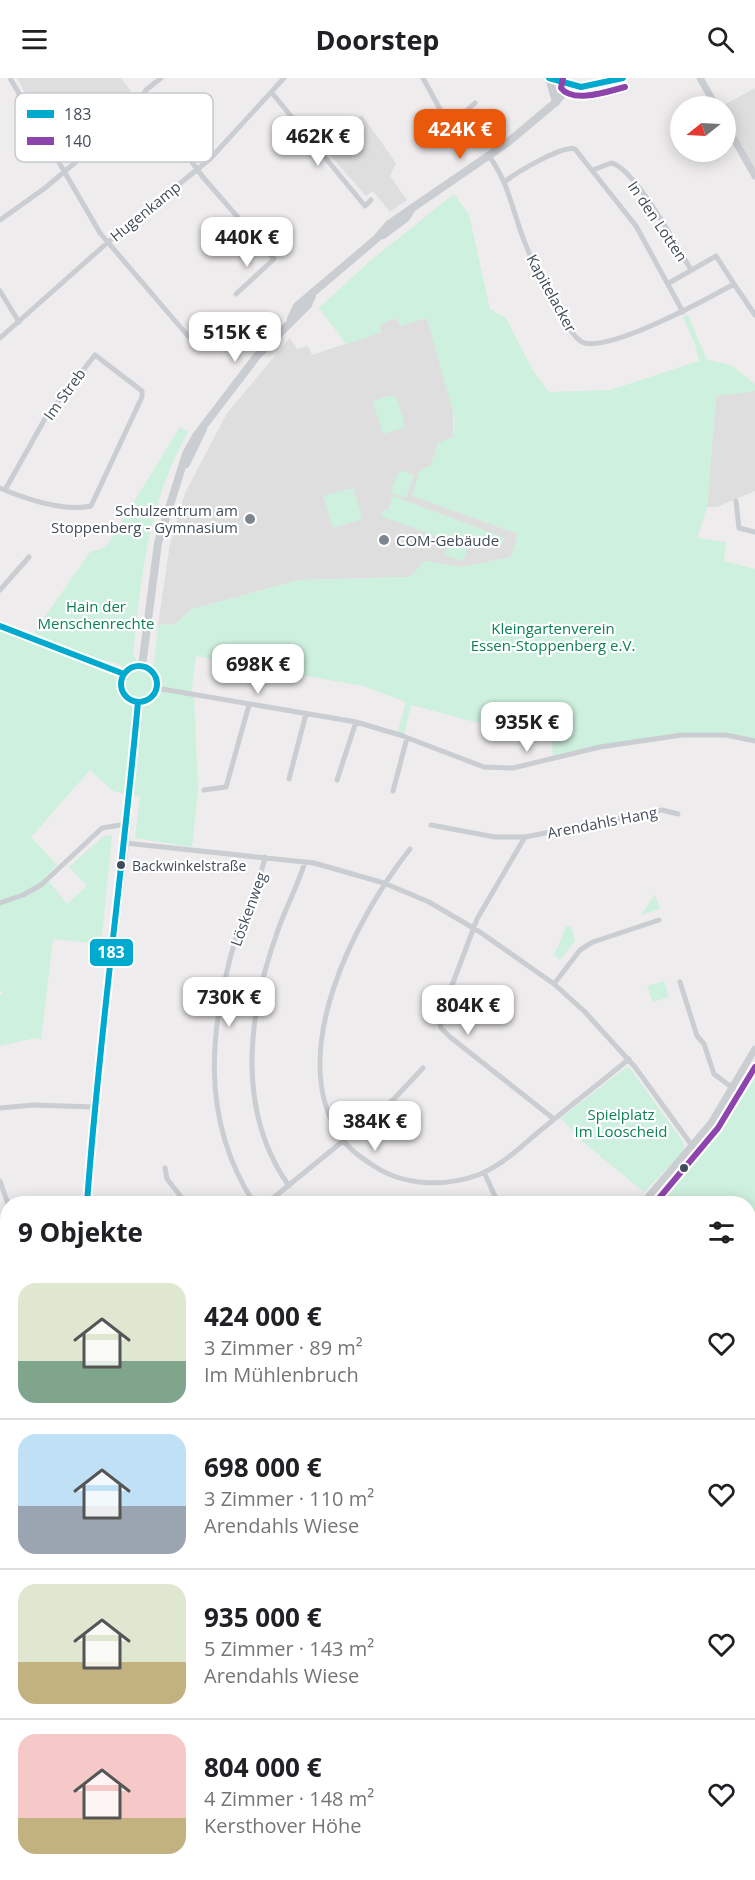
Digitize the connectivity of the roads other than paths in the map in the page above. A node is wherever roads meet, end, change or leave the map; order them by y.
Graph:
1 (10, 78) edge
2 (161, 78) edge
3 (284, 78) edge
4 (423, 78) edge
5 (549, 78) edge
6 (623, 78) edge
7 (700, 78) edge
8 (571, 81) edge
9 (18, 93) edge
10 (145, 93) edge
11 (272, 93) junction
12 (710, 96) edge
13 (556, 102) junction
14 (475, 103) dead end
15 (736, 143) edge
16 (213, 153) edge
17 (489, 156) junction
18 (57, 162) edge
19 (75, 162) edge
20 (192, 162) edge
21 (204, 162) edge
22 (197, 169) junction
23 (593, 170) junction
24 (63, 172) junction
25 (755, 176) edge
26 (506, 181) junction
27 (371, 200) dead end
28 (0, 220) edge
29 (107, 243) junction
30 (691, 270) junction
31 (669, 283) junction
32 (734, 284) junction
33 (0, 291) edge
34 (236, 294) dead end
35 (683, 312) junction
36 (755, 315) edge
37 (18, 322) junction
38 (0, 338) edge
39 (194, 343) dead end
40 (3, 489) edge
41 (736, 501) dead end
42 (755, 532) edge
43 (29, 557) dead end
44 (0, 590) edge
45 (0, 626) edge
46 (142, 666) junction
47 (124, 674) junction
48 (156, 688) junction
49 (138, 702) junction
50 (249, 705) junction
51 (306, 714) junction
52 (356, 722) junction
53 (407, 738) junction
54 (755, 741) edge
55 (289, 779) dead end
56 (337, 780) dead end
57 (204, 790) dead end
58 (393, 791) dead end
59 (678, 814) dead end
60 (127, 824) junction
61 (430, 825) dead end
62 (525, 837) junction
63 (125, 843) junction
64 (410, 849) dead end
65 (265, 857) junction
66 (305, 862) junction
67 (384, 883) junction
68 (0, 903) edge
69 (659, 921) dead end
70 (475, 928) junction
71 (680, 982) dead end
72 (554, 984) junction
73 (755, 1049) edge
74 (629, 1059) junction
75 (423, 1068) dead end
76 (734, 1089) junction
77 (94, 1107) junction
78 (0, 1108) edge
79 (554, 1119) junction
80 (343, 1141) junction
81 (693, 1147) junction
82 (165, 1168) dead end
83 (484, 1172) junction
84 (0, 1181) edge
85 (289, 1185) junction
86 (5, 1196) edge
87 (88, 1196) edge
88 (180, 1196) edge
89 (250, 1196) edge
90 (276, 1196) edge
91 (495, 1196) edge
92 (649, 1196) edge

1 - 9 street
2 - 10 street
3 - 11 street, Hugenkamp
4 - 14 street
5 - 8 main road
5 - 13 main road
6 - 8 main road
7 - 12 street
8 - 13 main road
11 - 16 street, Hugenkamp
11 - 27 street
13 - 17 main road
15 - 25 street
17 - 26 street, Kapitelacker
17 - 46 main road
18 - 24 street
19 - 24 street
20 - 22 street
21 - 22 street, Hugenkamp
22 - 29 street, Hugenkamp
22 - 34 street
23 - 26 street, In den Lotten
23 - 30 street, In den Lotten
23 - 31 street, In den Lotten
24 - 28 street
24 - 29 street
26 - 35 street, Kapitelacker
29 - 37 street, Hugenkamp
29 - 39 street
30 - 31 street, In den Lotten
30 - 32 street, In den Lotten
31 - 35 street, In den Lotten
32 - 35 street, Kapitelacker
32 - 36 street
33 - 37 street
37 - 38 street, Hugenkamp
40 - 40 street, Im Streb
41 - 42 street
43 - 44 street
45 - 47 street
46 - 47 main road
46 - 48 main road
47 - 49 main road
48 - 49 main road
48 - 50 street
49 - 60 main road
50 - 51 street
50 - 57 street
51 - 52 street
51 - 55 street
52 - 53 street
52 - 56 street
53 - 54 street
53 - 58 street
59 - 62 street, Arendahls Hang
60 - 63 main road
60 - 68 street
61 - 62 street, Arendahls Hang
62 - 70 street
63 - 65 street
63 - 77 main road
64 - 67 street
65 - 66 street
65 - 89 street, Löskenweg
66 - 67 street
66 - 85 street
67 - 70 street
67 - 80 street
69 - 72 street
70 - 72 street
70 - 79 street
71 - 76 street
72 - 74 street
73 - 76 street
74 - 79 street
74 - 81 street
75 - 80 street
76 - 81 street
77 - 78 street
77 - 87 main road
79 - 83 street
80 - 83 street
80 - 85 street
81 - 92 street
82 - 88 street
83 - 91 street
84 - 86 street
85 - 90 street

